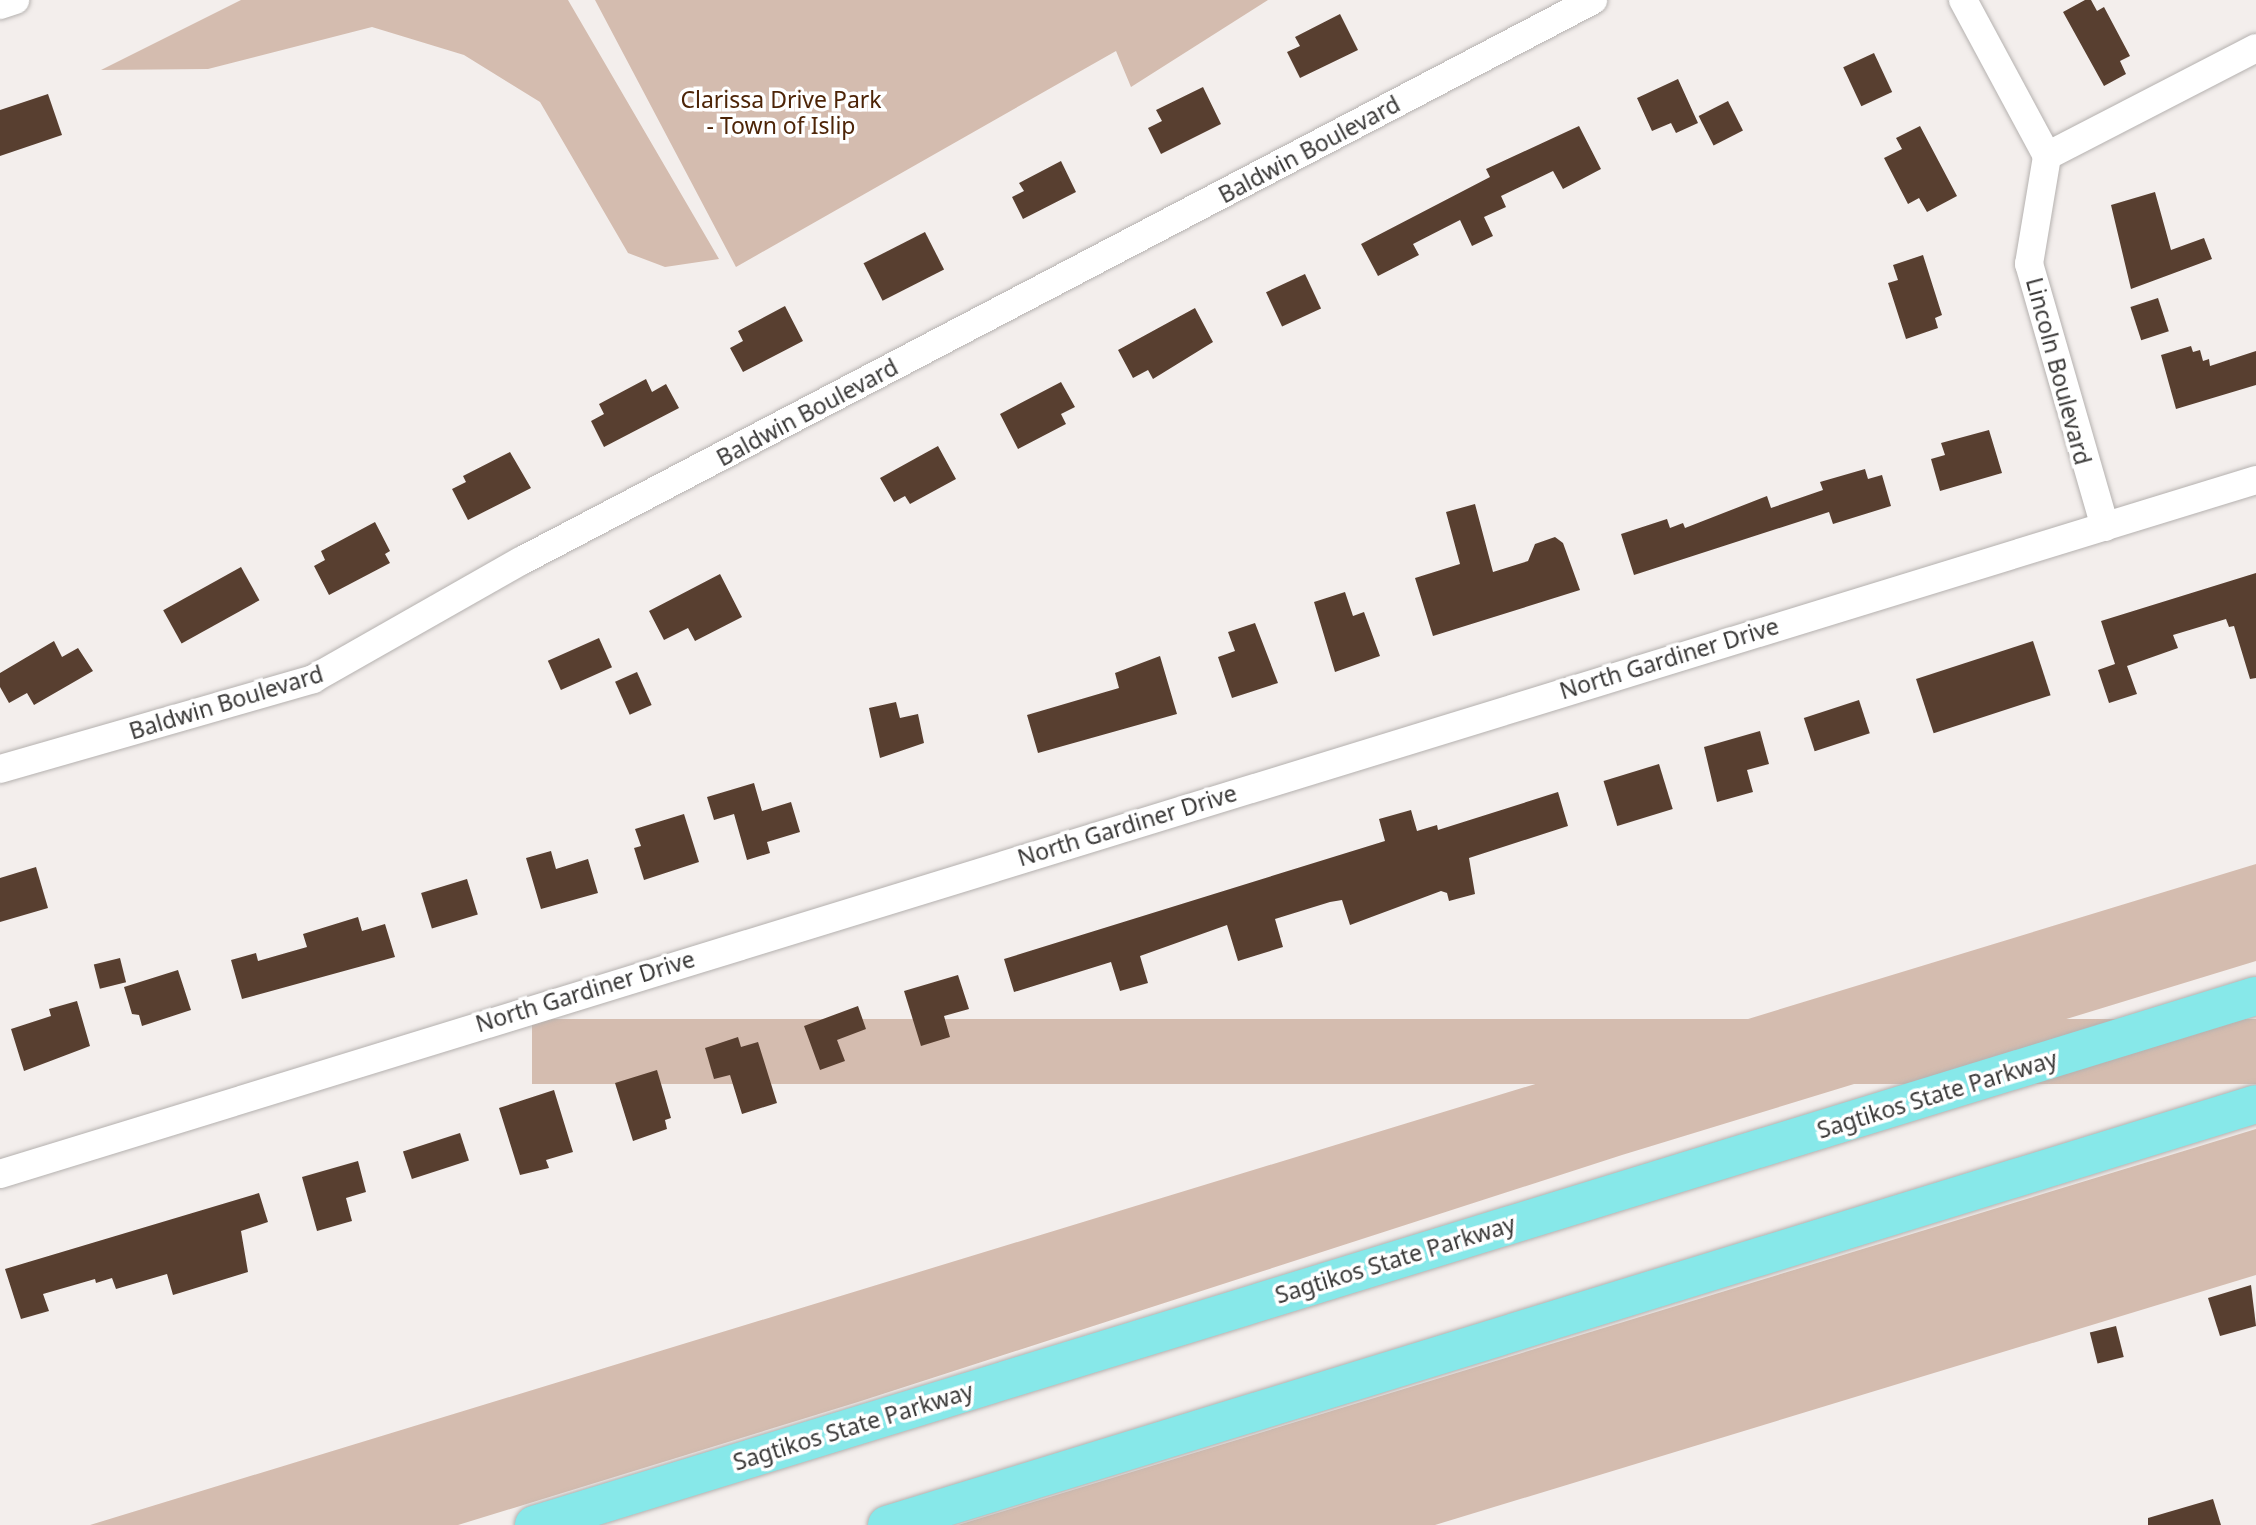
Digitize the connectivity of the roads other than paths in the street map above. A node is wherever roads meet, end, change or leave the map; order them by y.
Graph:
1 (15, 0) edge
2 (1593, 0) edge
3 (1963, 0) edge
4 (0, 5) edge
5 (2256, 48) edge
6 (2047, 156) junction
7 (2256, 480) edge
8 (2105, 527) junction
9 (0, 769) edge
10 (2256, 996) edge
11 (2256, 1104) edge
12 (0, 1174) edge
13 (534, 1525) edge
14 (887, 1525) edge

1 - 4 street
2 - 9 street, Baldwin Boulevard
3 - 6 street
5 - 6 street
6 - 8 street, Lincoln Boulevard
7 - 8 street, North Gardiner Drive
8 - 12 street, North Gardiner Drive
10 - 13 highway, Sagtikos State Parkway
11 - 14 highway

